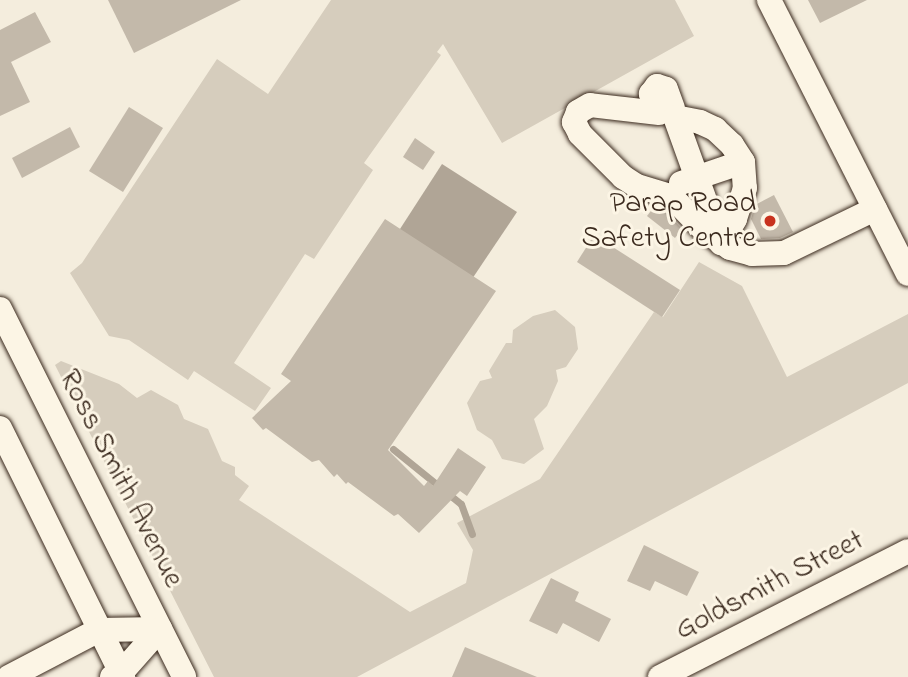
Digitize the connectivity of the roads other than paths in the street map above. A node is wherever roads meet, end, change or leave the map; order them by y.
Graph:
1 (769, 0) edge
2 (667, 114) junction
3 (743, 162) junction
4 (684, 175) junction
5 (654, 190) junction
6 (875, 209) junction
7 (694, 218) junction
8 (725, 236) junction
9 (908, 274) edge
10 (0, 309) edge
11 (0, 428) edge
12 (908, 551) edge
13 (160, 629) junction
14 (99, 630) junction
15 (118, 676) edge
16 (9, 677) edge
17 (184, 677) edge
18 (660, 677) edge

1 - 6 street
2 - 3 street
2 - 4 street
2 - 5 street
3 - 4 street
3 - 8 street
4 - 5 street
4 - 7 street
4 - 8 street
5 - 7 street
6 - 8 street
6 - 9 street
7 - 8 street
10 - 13 street, Ross Smith Avenue
11 - 14 street
12 - 18 street, Goldsmith Street
13 - 14 street
13 - 15 street
13 - 17 street, Ross Smith Avenue
14 - 15 street
14 - 16 street

